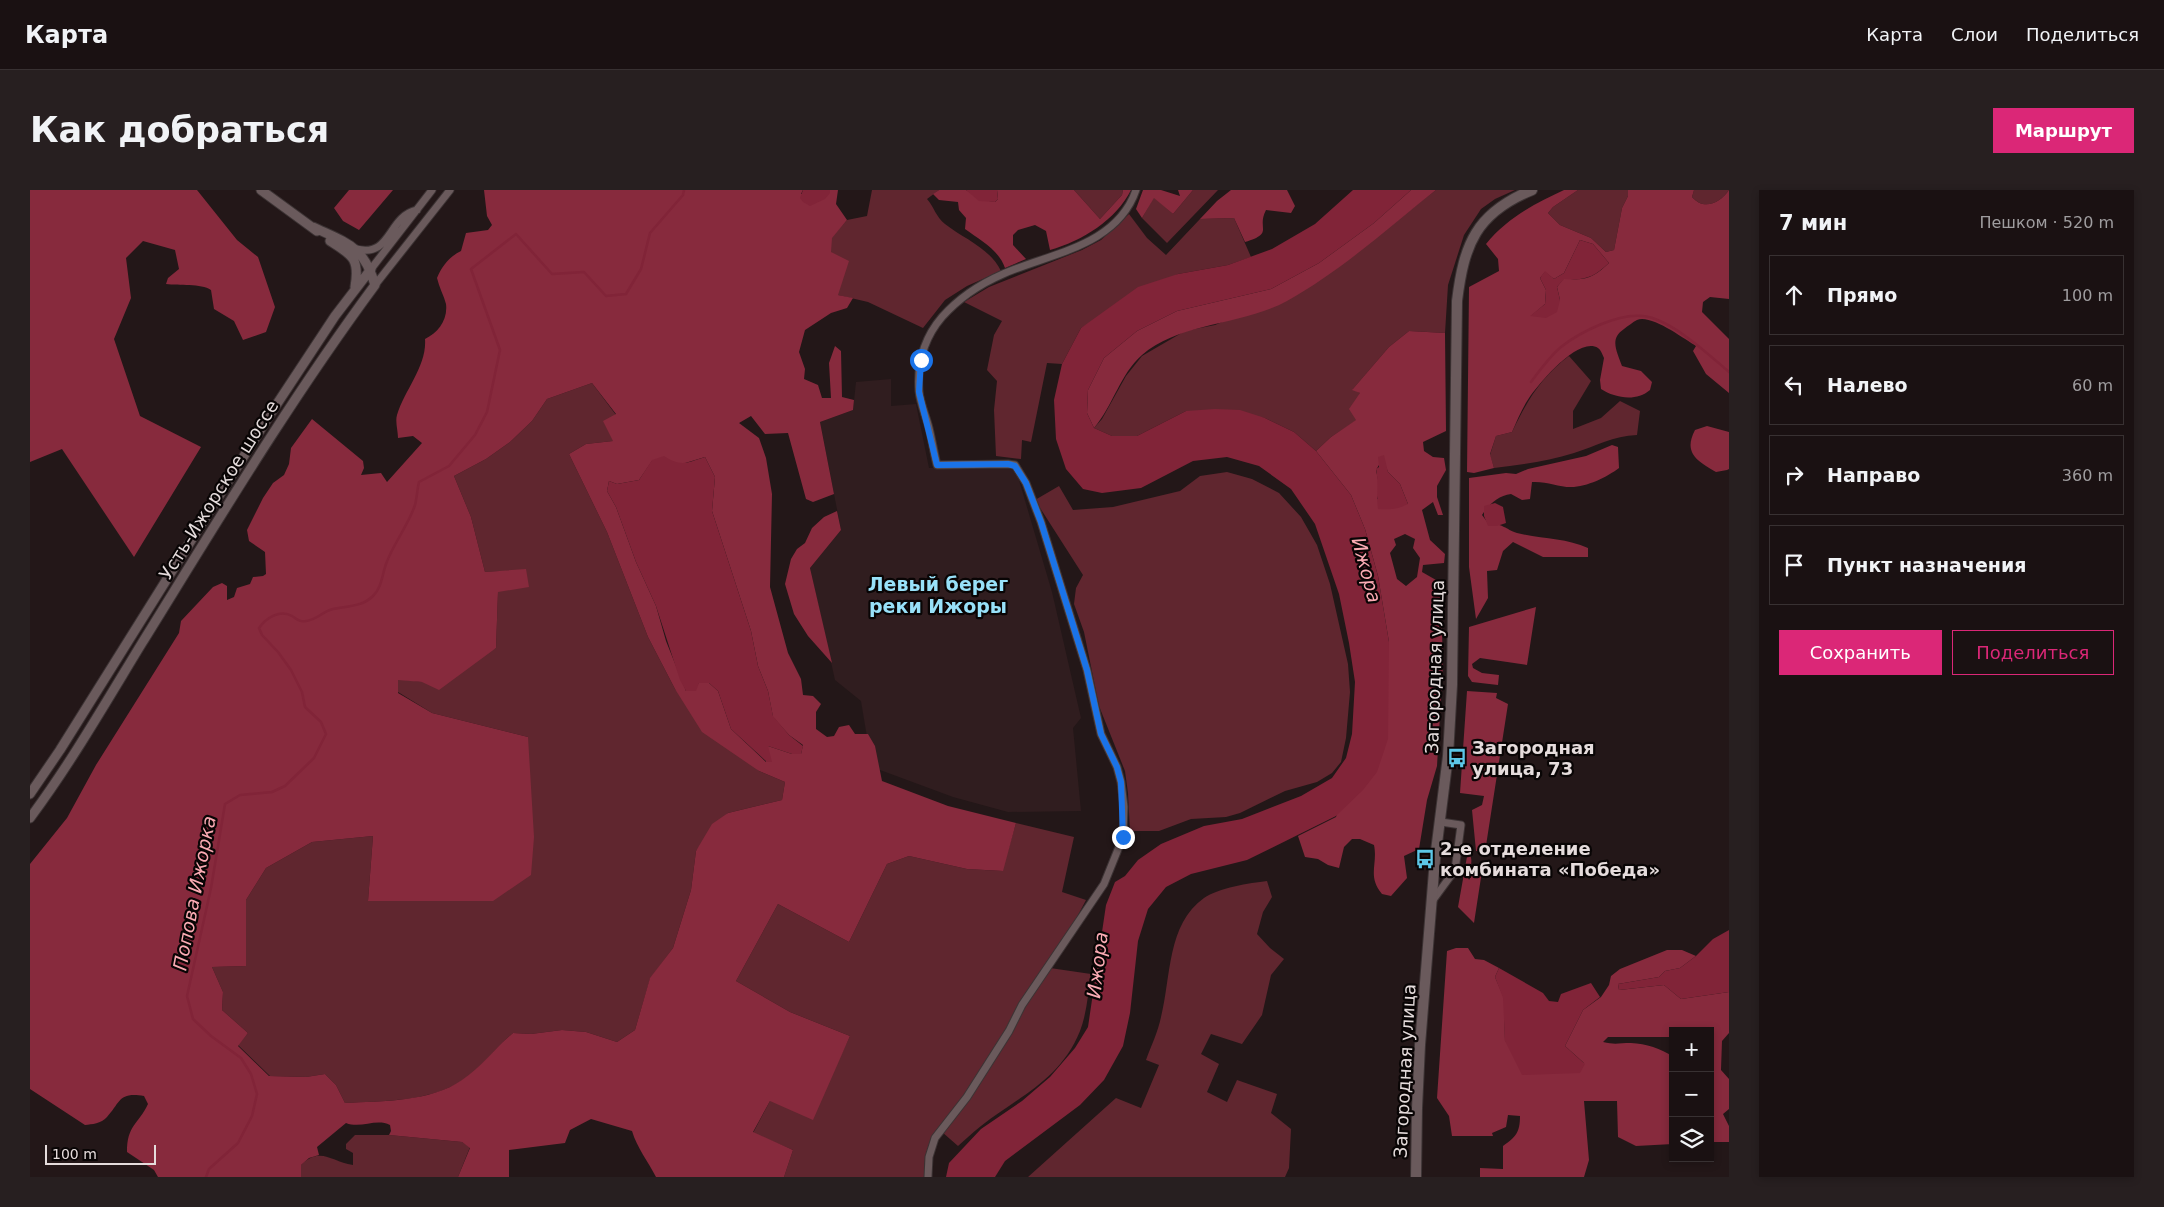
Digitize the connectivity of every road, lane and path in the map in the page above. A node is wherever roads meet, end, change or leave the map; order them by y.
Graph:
1 (261, 190) edge
2 (432, 190) edge
3 (450, 190) edge
4 (1136, 190) edge
5 (1532, 190) edge
6 (417, 210) junction
7 (313, 227) junction
8 (356, 249) junction
9 (370, 269) junction
10 (375, 285) junction
11 (354, 288) junction
12 (30, 794) edge
13 (30, 818) edge
14 (1440, 822) junction
15 (1433, 900) junction
16 (928, 1177) edge
17 (1416, 1177) edge

1 - 7 street
2 - 6 street, Усть-Ижорское шоссе
3 - 10 street, Усть-Ижорское шоссе
4 - 16 street
5 - 14 main road, Загородная улица
6 - 8 street, Усть-Ижорское шоссе
6 - 9 street, Усть-Ижорское шоссе
7 - 8 street
7 - 11 street
8 - 9 street
9 - 10 street
9 - 11 street, Усть-Ижорское шоссе
10 - 13 street, Усть-Ижорское шоссе
11 - 12 street, Усть-Ижорское шоссе
14 - 15 main road, Загородная улица
14 - 15 street
15 - 17 main road, Загородная улица

